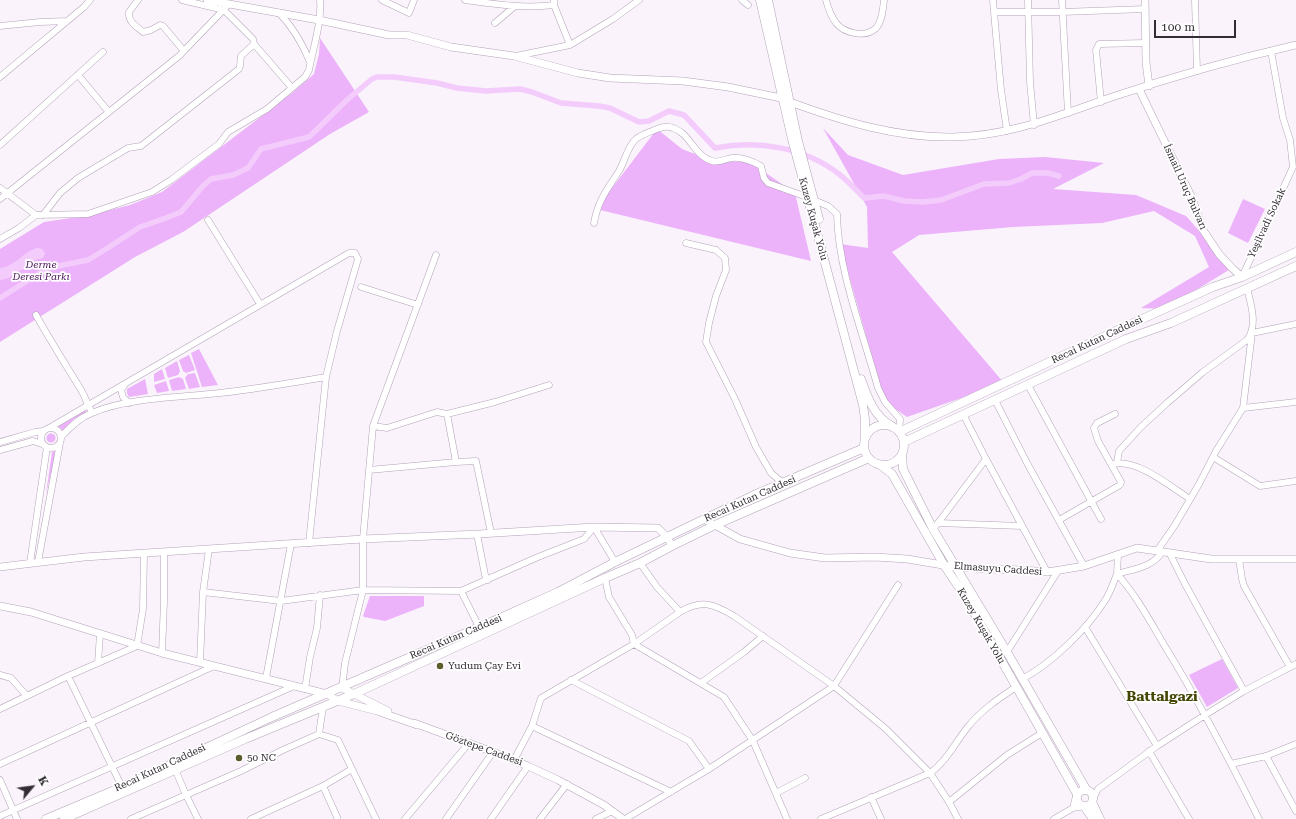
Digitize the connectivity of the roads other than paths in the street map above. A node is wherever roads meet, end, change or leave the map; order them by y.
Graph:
1 (90, 0) edge
2 (138, 0) edge
3 (182, 0) edge
4 (209, 0) edge
5 (320, 0) edge
6 (382, 0) edge
7 (414, 0) edge
8 (465, 0) edge
9 (639, 0) edge
10 (742, 0) edge
11 (760, 0) edge
12 (768, 0) edge
13 (826, 0) edge
14 (884, 0) edge
15 (993, 0) edge
16 (1028, 0) edge
17 (1062, 0) edge
18 (1145, 0) edge
19 (1195, 0) edge
20 (554, 3) edge
21 (229, 4) junction
22 (748, 5) dead end
23 (515, 6) junction
24 (1145, 9) junction
25 (224, 10) junction
26 (994, 12) junction
27 (1029, 12) junction
28 (1062, 12) junction
29 (279, 13) junction
30 (319, 20) junction
31 (68, 21) junction
32 (495, 23) dead end
33 (0, 26) edge
34 (1145, 43) junction
35 (254, 44) junction
36 (570, 45) junction
37 (1296, 46) edge
38 (184, 51) junction
39 (1271, 51) junction
40 (103, 52) dead end
41 (514, 56) junction
42 (310, 62) junction
43 (1196, 71) junction
44 (78, 75) junction
45 (0, 77) edge
46 (1149, 86) junction
47 (292, 88) junction
48 (1139, 89) junction
49 (781, 98) junction
50 (790, 102) junction
51 (1101, 102) junction
52 (108, 111) junction
53 (1068, 113) junction
54 (1034, 125) junction
55 (1007, 131) junction
56 (795, 140) junction
57 (0, 146) edge
58 (802, 166) junction
59 (1293, 170) edge
60 (0, 188) edge
61 (8, 193) junction
62 (804, 196) dead end
63 (0, 199) edge
64 (816, 201) dead end
65 (40, 215) junction
66 (208, 220) dead end
67 (594, 223) dead end
68 (0, 239) edge
69 (686, 243) dead end
70 (1296, 252) edge
71 (436, 255) dead end
72 (1296, 266) edge
73 (1242, 277) junction
74 (361, 287) dead end
75 (1247, 288) junction
76 (260, 304) junction
77 (418, 305) junction
78 (36, 315) dead end
79 (1296, 324) edge
80 (1252, 333) junction
81 (326, 377) junction
82 (126, 383) junction
83 (549, 385) dead end
84 (1028, 385) junction
85 (995, 400) junction
86 (1296, 402) edge
87 (129, 403) junction
88 (87, 405) junction
89 (1243, 408) junction
90 (92, 412) junction
91 (447, 414) junction
92 (963, 414) junction
93 (1115, 414) dead end
94 (373, 426) junction
95 (892, 426) junction
96 (46, 429) junction
97 (899, 432) junction
98 (865, 437) junction
99 (60, 440) junction
100 (0, 442) edge
101 (904, 442) junction
102 (45, 445) junction
103 (864, 448) junction
104 (0, 450) edge
105 (902, 454) junction
106 (1213, 457) junction
107 (869, 458) junction
108 (986, 459) junction
109 (456, 462) junction
110 (1115, 463) junction
111 (879, 464) junction
112 (369, 470) junction
113 (1296, 481) edge
114 (784, 484) junction
115 (1190, 499) junction
116 (1091, 500) junction
117 (704, 519) junction
118 (1101, 519) dead end
119 (1059, 520) junction
120 (715, 525) junction
121 (935, 526) junction
122 (1022, 526) junction
123 (594, 527) junction
124 (491, 533) junction
125 (477, 534) junction
126 (667, 537) junction
127 (363, 539) junction
128 (309, 543) junction
129 (292, 544) junction
130 (672, 546) junction
131 (208, 549) junction
132 (1160, 551) junction
133 (144, 553) junction
134 (164, 553) junction
135 (1170, 554) junction
136 (1118, 555) junction
137 (1239, 559) junction
138 (1296, 559) edge
139 (615, 562) junction
140 (34, 563) junction
141 (640, 563) junction
142 (944, 565) junction
143 (955, 566) junction
144 (1084, 566) junction
145 (0, 567) edge
146 (1058, 571) junction
147 (1047, 572) junction
148 (1117, 574) junction
149 (606, 578) junction
150 (488, 580) junction
151 (898, 585) dead end
152 (363, 590) junction
153 (461, 591) junction
154 (202, 592) junction
155 (320, 595) junction
156 (281, 601) junction
157 (0, 606) edge
158 (680, 612) junction
159 (479, 627) junction
160 (1085, 627) junction
161 (100, 634) junction
162 (763, 636) junction
163 (634, 644) junction
164 (137, 646) junction
165 (1007, 652) junction
166 (162, 653) junction
167 (200, 662) junction
168 (98, 663) junction
169 (1296, 664) edge
170 (214, 666) junction
171 (1290, 667) junction
172 (0, 676) edge
173 (68, 676) junction
174 (266, 678) junction
175 (1022, 679) junction
176 (571, 680) junction
177 (701, 684) junction
178 (294, 686) junction
179 (834, 686) junction
180 (1016, 687) junction
181 (342, 688) junction
182 (305, 689) junction
183 (1244, 691) junction
184 (327, 694) junction
185 (354, 694) junction
186 (27, 696) junction
187 (338, 701) junction
188 (323, 707) junction
189 (0, 709) edge
190 (1205, 715) junction
191 (90, 722) junction
192 (417, 725) junction
193 (532, 726) junction
194 (1042, 733) junction
195 (319, 734) junction
196 (753, 741) junction
197 (469, 743) junction
198 (1296, 744) edge
199 (1157, 746) junction
200 (1149, 751) junction
201 (494, 752) junction
202 (1266, 756) junction
203 (514, 760) junction
204 (0, 764) edge
205 (1231, 764) junction
206 (112, 766) junction
207 (528, 766) junction
208 (175, 769) junction
209 (352, 769) junction
210 (709, 770) junction
211 (930, 773) junction
212 (805, 778) dead end
213 (0, 780) edge
214 (567, 784) junction
215 (323, 786) junction
216 (122, 787) junction
217 (1098, 789) junction
218 (1087, 790) junction
219 (671, 792) junction
220 (776, 793) junction
221 (186, 795) junction
222 (1077, 795) junction
223 (871, 797) junction
224 (949, 802) junction
225 (1073, 808) junction
226 (1090, 808) edge
227 (14, 811) junction
228 (612, 811) junction
229 (1296, 811) edge
230 (0, 816) edge
231 (337, 818) edge
232 (18, 819) edge
233 (46, 819) edge
234 (64, 819) edge
235 (132, 819) edge
236 (198, 819) edge
237 (251, 819) edge
238 (376, 819) edge
239 (405, 819) edge
240 (446, 819) edge
241 (490, 819) edge
242 (540, 819) edge
243 (596, 819) edge
244 (624, 819) edge
245 (786, 819) edge
246 (821, 819) edge
247 (881, 819) edge
248 (958, 819) edge
249 (1054, 819) edge
250 (1100, 819) edge
251 (1189, 819) edge
252 (1259, 819) edge

1 - 31 street
2 - 38 street
3 - 25 street
4 - 21 street
5 - 30 street
6 - 7 street
8 - 23 street
9 - 36 street
10 - 22 street
11 - 49 main road, Kuzey Kuşak Yolu
12 - 50 main road, Kuzey Kuşak Yolu
13 - 14 street
15 - 26 street
16 - 27 street
17 - 28 street
18 - 24 street
19 - 43 street
20 - 23 street
20 - 36 street
21 - 25 street
21 - 29 street
23 - 32 street
24 - 28 street
24 - 34 street
25 - 35 street
25 - 38 street
26 - 27 street
26 - 55 street
27 - 28 street
27 - 54 street
28 - 53 street
29 - 30 street
29 - 42 street
30 - 41 street
30 - 42 street
31 - 33 street
31 - 45 street
34 - 46 street
34 - 51 street
35 - 47 street
35 - 65 street
36 - 41 street
37 - 39 street
38 - 52 street
39 - 43 street
39 - 59 street, Yeşilvadi Sokak
40 - 44 street
41 - 49 street
42 - 47 street
43 - 46 street
44 - 52 street
44 - 57 street
46 - 48 street
47 - 65 street
48 - 51 street
48 - 73 street, İsmail Uruç Bulvarı
49 - 56 main road, Kuzey Kuşak Yolu
50 - 55 street
50 - 56 main road, Kuzey Kuşak Yolu
51 - 53 street
52 - 61 street
53 - 54 street
54 - 55 street
56 - 58 main road, Kuzey Kuşak Yolu
58 - 95 main road, Kuzey Kuşak Yolu
58 - 98 main road, Kuzey Kuşak Yolu
59 - 73 street, Yeşilvadi Sokak
60 - 61 street
61 - 63 street
61 - 65 street
62 - 67 street
64 - 97 street
65 - 68 street
66 - 76 street
69 - 114 street
70 - 73 main road, Recai Kutan Caddesi
71 - 77 street
72 - 75 main road, Recai Kutan Caddesi
73 - 97 main road, Recai Kutan Caddesi
74 - 77 street
75 - 80 street
75 - 84 main road, Recai Kutan Caddesi
76 - 81 street
76 - 82 street
77 - 94 street
78 - 88 street
79 - 80 street
80 - 89 street
80 - 110 street
81 - 87 street
81 - 128 street
82 - 87 street
82 - 88 street
83 - 91 street
84 - 85 main road, Recai Kutan Caddesi
84 - 116 street
85 - 92 main road, Recai Kutan Caddesi
85 - 119 street
86 - 89 street
87 - 90 street
88 - 90 street
88 - 96 street
89 - 106 street
90 - 99 street
91 - 94 street
91 - 109 street
92 - 101 main road, Recai Kutan Caddesi
92 - 108 street
93 - 110 street
94 - 112 street
95 - 97 main road
95 - 98 main road
96 - 99 street
96 - 100 street
96 - 102 street
97 - 101 main road
98 - 103 main road
99 - 102 street
99 - 140 street
101 - 105 main road
102 - 104 street
102 - 140 street
103 - 107 main road
103 - 114 main road, Recai Kutan Caddesi
105 - 111 main road
105 - 121 main road, Kuzey Kuşak Yolu
106 - 113 street
106 - 115 street
107 - 111 main road
107 - 120 main road, Recai Kutan Caddesi
108 - 121 street
108 - 122 street
109 - 112 street
109 - 124 street
110 - 115 street
110 - 116 street
111 - 142 main road, Kuzey Kuşak Yolu
112 - 127 street
114 - 117 main road, Recai Kutan Caddesi
115 - 132 street
116 - 118 street
116 - 119 street
117 - 120 street, Elmasuyu Caddesi
117 - 126 main road, Recai Kutan Caddesi
119 - 144 street
120 - 130 main road, Recai Kutan Caddesi
120 - 142 street, Elmasuyu Caddesi
121 - 122 street
121 - 143 main road, Kuzey Kuşak Yolu
122 - 147 street
123 - 124 street
123 - 126 street
123 - 139 street
123 - 150 street
124 - 125 street
125 - 127 street
125 - 150 street
126 - 130 street
126 - 139 main road, Recai Kutan Caddesi
127 - 128 street
127 - 152 street
128 - 129 street
129 - 131 street
129 - 156 street
130 - 141 main road, Recai Kutan Caddesi
131 - 134 street
131 - 154 street
132 - 135 street, Elmasuyu Caddesi
132 - 136 street, Elmasuyu Caddesi
132 - 148 street
133 - 134 street
133 - 140 street
133 - 164 street
134 - 166 street
135 - 137 street, Elmasuyu Caddesi
135 - 183 street
136 - 144 street, Elmasuyu Caddesi
136 - 148 street
137 - 138 street, Elmasuyu Caddesi
137 - 171 street
139 - 159 main road, Recai Kutan Caddesi
140 - 145 street
141 - 149 main road, Recai Kutan Caddesi
141 - 158 street
142 - 143 street, Elmasuyu Caddesi
142 - 180 main road, Kuzey Kuşak Yolu
143 - 147 street, Elmasuyu Caddesi
143 - 165 main road, Kuzey Kuşak Yolu
144 - 146 street, Elmasuyu Caddesi
146 - 147 street, Elmasuyu Caddesi
146 - 165 street
148 - 160 street
148 - 190 street
149 - 163 street
149 - 185 main road, Recai Kutan Caddesi
150 - 153 street
151 - 179 street
152 - 153 street
152 - 155 street
152 - 181 street
153 - 159 street
154 - 156 street
154 - 167 street
155 - 156 street
155 - 182 street
156 - 174 street
157 - 161 street
158 - 162 street
158 - 163 street
159 - 181 main road, Recai Kutan Caddesi
160 - 175 street
160 - 199 street
161 - 164 street
161 - 168 street
162 - 177 street
162 - 179 street
163 - 176 street
163 - 177 street
164 - 166 street
164 - 168 street
165 - 175 main road, Kuzey Kuşak Yolu
166 - 167 street
167 - 170 street
168 - 173 street
169 - 171 street
170 - 174 street
170 - 191 street
171 - 183 street
172 - 186 street
173 - 186 street
173 - 191 street
174 - 178 street
175 - 218 main road, Kuzey Kuşak Yolu
176 - 193 street
176 - 210 street
177 - 196 street
178 - 182 street
178 - 206 street
179 - 196 street
179 - 211 street
180 - 194 main road, Kuzey Kuşak Yolu
180 - 211 street
181 - 184 main road, Recai Kutan Caddesi
181 - 185 street, Göztepe Caddesi
182 - 184 street
183 - 190 street
184 - 187 street
184 - 216 main road, Recai Kutan Caddesi
185 - 187 main road, Recai Kutan Caddesi
185 - 192 street, Göztepe Caddesi
186 - 189 street
187 - 188 main road, Recai Kutan Caddesi
187 - 192 street
188 - 195 street
188 - 208 main road, Recai Kutan Caddesi
190 - 199 street
190 - 205 street
191 - 204 street
191 - 206 street
192 - 197 street, Göztepe Caddesi
193 - 203 street
193 - 219 street
194 - 222 main road, Kuzey Kuşak Yolu
194 - 224 street
195 - 209 street
195 - 221 street
196 - 210 street
196 - 220 street
197 - 201 street, Göztepe Caddesi
197 - 239 street
198 - 202 street
199 - 200 street
200 - 217 street
200 - 251 street
201 - 203 street, Göztepe Caddesi
201 - 240 street
202 - 205 street
202 - 229 street
203 - 207 street, Göztepe Caddesi
205 - 252 street
206 - 216 street
206 - 227 street
207 - 214 street, Göztepe Caddesi
207 - 241 street
208 - 221 street
208 - 234 main road, Recai Kutan Caddesi
209 - 215 street
209 - 238 street
210 - 219 street
211 - 223 street
211 - 224 street
212 - 220 street
213 - 227 street
214 - 228 street, Göztepe Caddesi
214 - 242 street
215 - 231 street
215 - 237 street
216 - 233 main road, Recai Kutan Caddesi
217 - 218 street
217 - 226 street
218 - 222 main road
218 - 226 main road, Kuzey Kuşak Yolu
219 - 244 street
220 - 245 street
221 - 235 street
221 - 236 street
222 - 225 street
222 - 226 main road, Kuzey Kuşak Yolu
223 - 246 street
223 - 247 street
224 - 248 street
225 - 226 street
225 - 249 street
226 - 250 main road
227 - 230 street
227 - 232 street
228 - 243 street
228 - 244 street, Göztepe Caddesi

